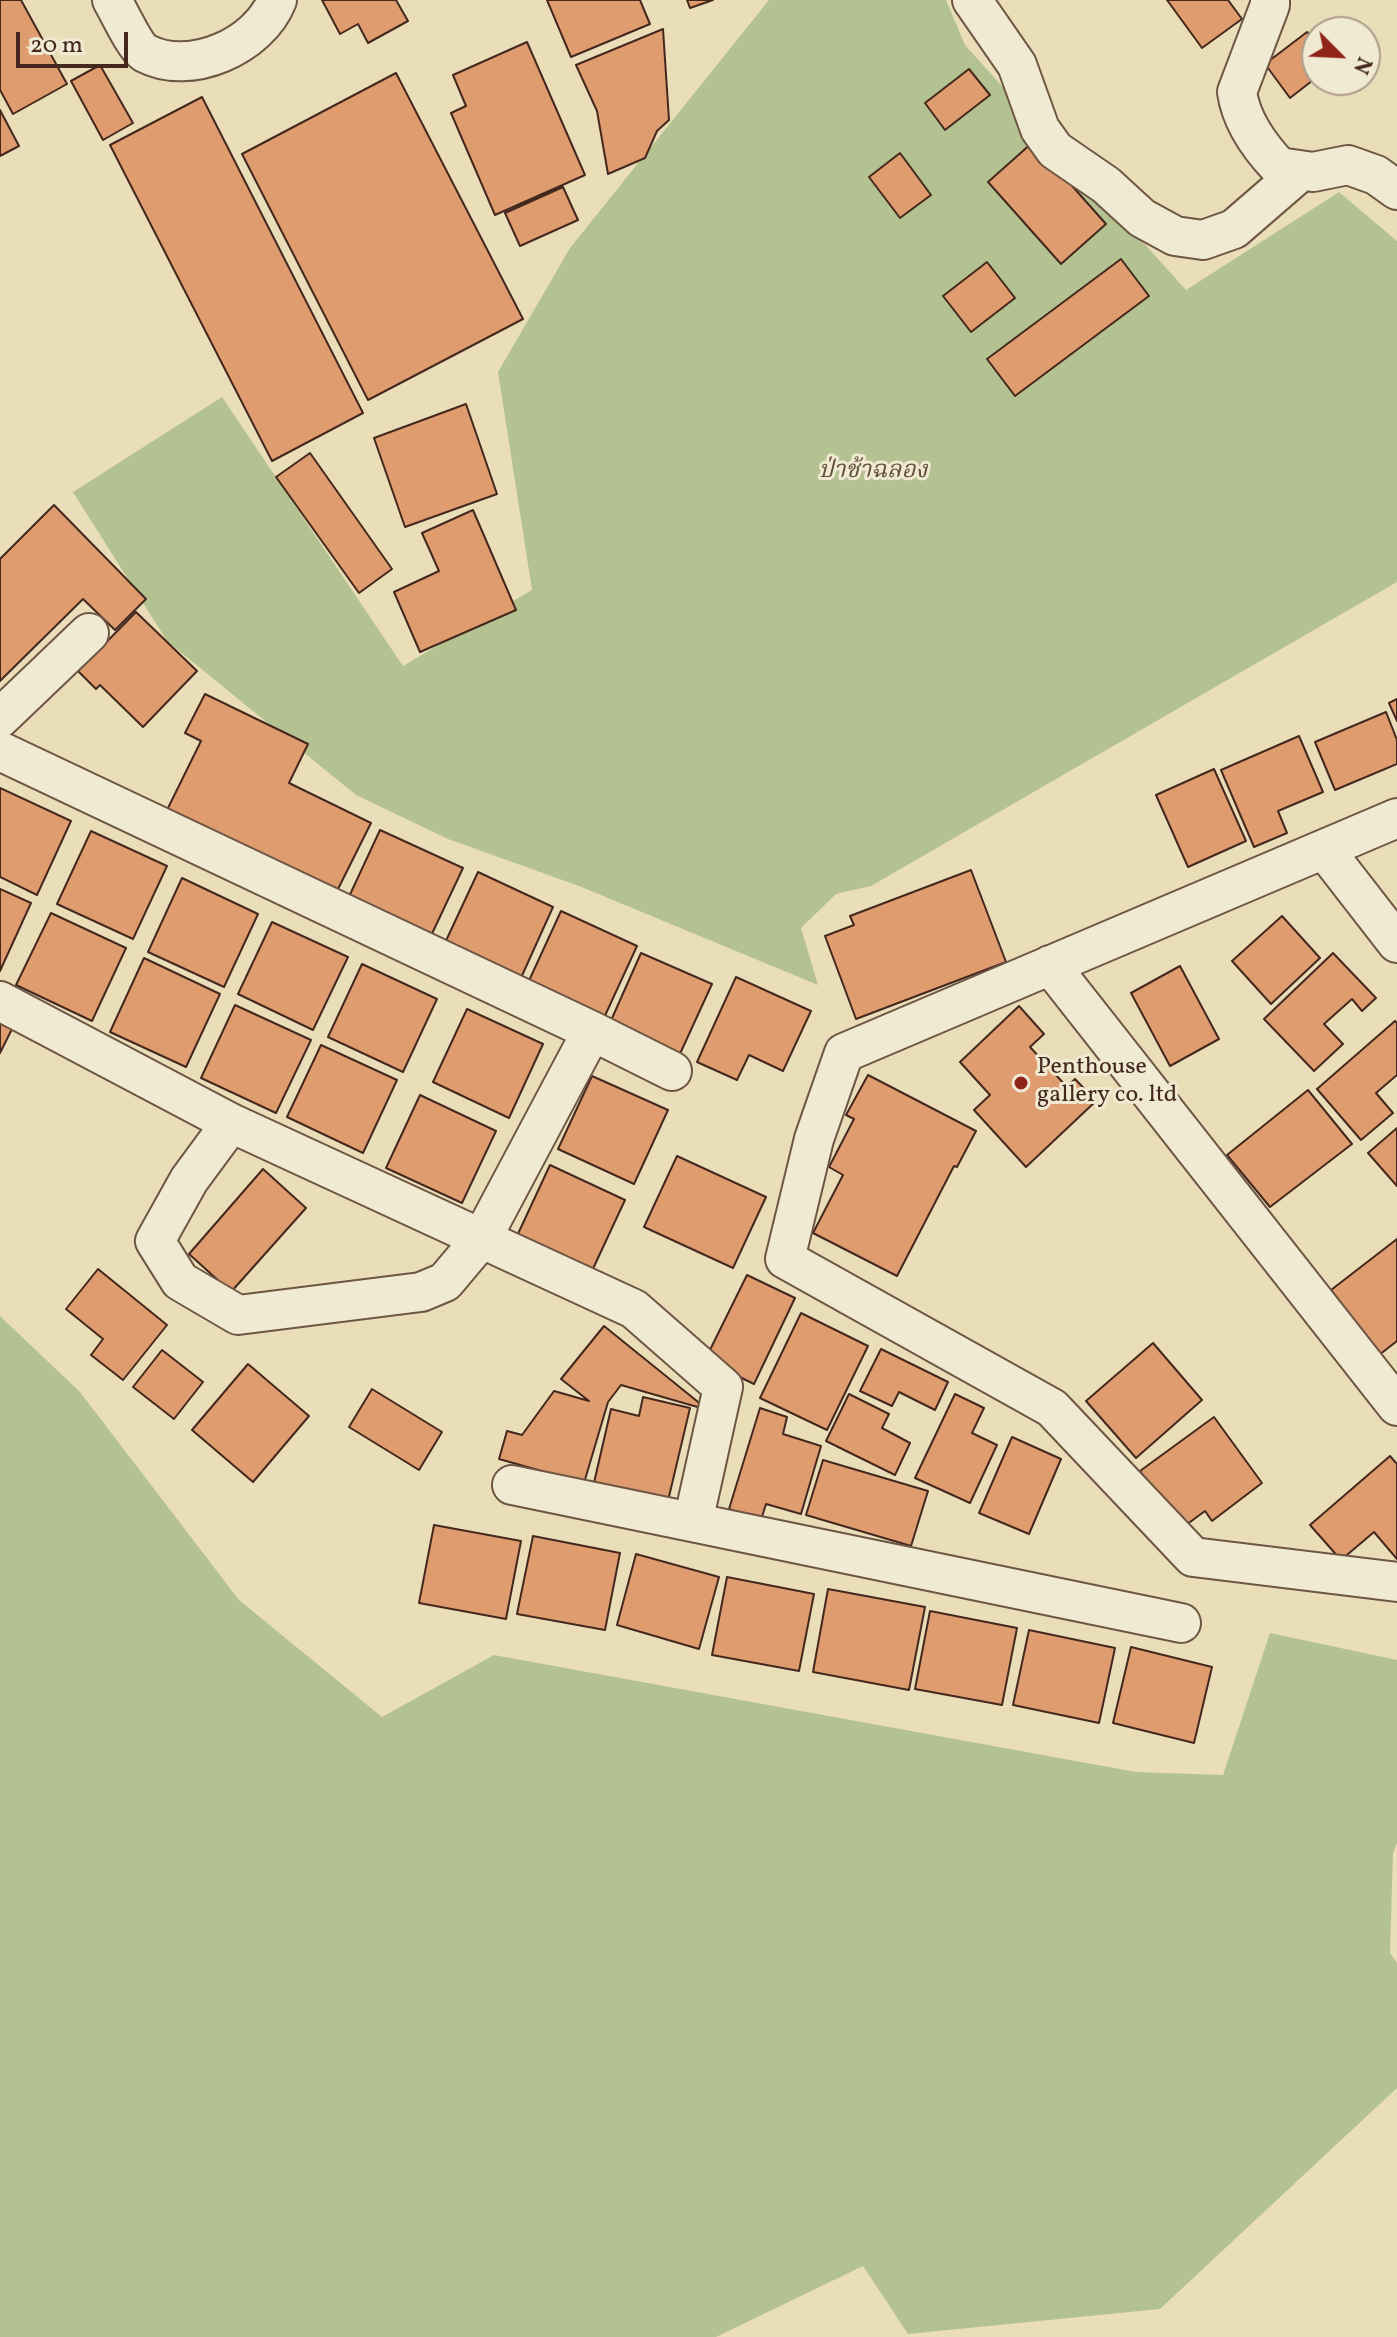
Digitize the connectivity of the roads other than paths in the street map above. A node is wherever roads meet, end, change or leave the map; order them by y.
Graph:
1 (112, 0) edge
2 (277, 0) edge
3 (972, 0) edge
4 (1270, 0) edge
5 (1301, 171) junction
6 (1397, 190) edge
7 (89, 633) dead end
8 (0, 718) edge
9 (0, 751) edge
10 (1397, 818) edge
11 (1324, 849) junction
12 (1397, 943) edge
13 (1050, 965) junction
14 (0, 1001) edge
15 (592, 1031) junction
16 (672, 1071) dead end
17 (231, 1123) junction
18 (482, 1238) junction
19 (1397, 1406) edge
20 (512, 1485) dead end
21 (693, 1522) junction
22 (1397, 1582) edge
23 (1181, 1623) dead end

1 - 2 street
3 - 5 street
4 - 5 street
5 - 6 street
7 - 8 street
9 - 15 street
10 - 11 street
11 - 12 street
11 - 13 street
13 - 19 street
13 - 22 street
14 - 17 street
15 - 16 street
15 - 18 street
17 - 18 street
17 - 18 street
18 - 21 street
20 - 21 street
21 - 23 street

